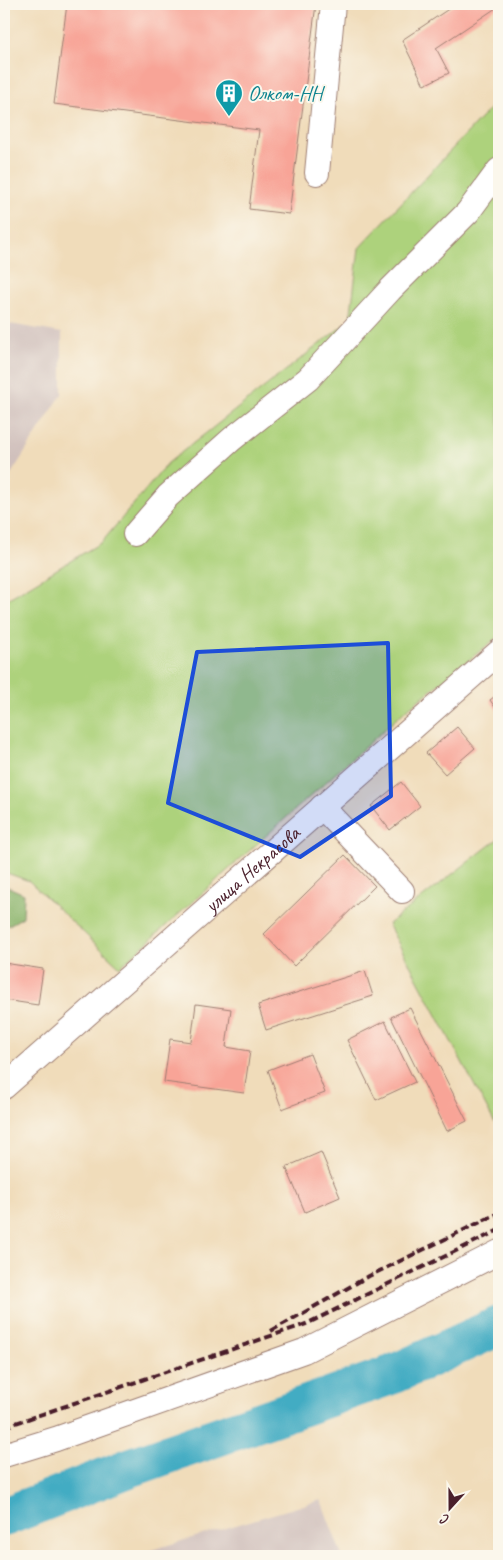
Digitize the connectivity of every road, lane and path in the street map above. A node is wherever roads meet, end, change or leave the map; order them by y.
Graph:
1 (333, 4) edge
2 (499, 170) edge
3 (317, 173) dead end
4 (134, 534) dead end
5 (499, 652) edge
6 (322, 807) junction
7 (402, 891) dead end
8 (4, 1086) edge
9 (499, 1252) edge
10 (4, 1455) edge

1 - 3 street
2 - 4 street
5 - 6 street, улица Некрасова
6 - 7 street
6 - 8 street, улица Некрасова
9 - 10 street

